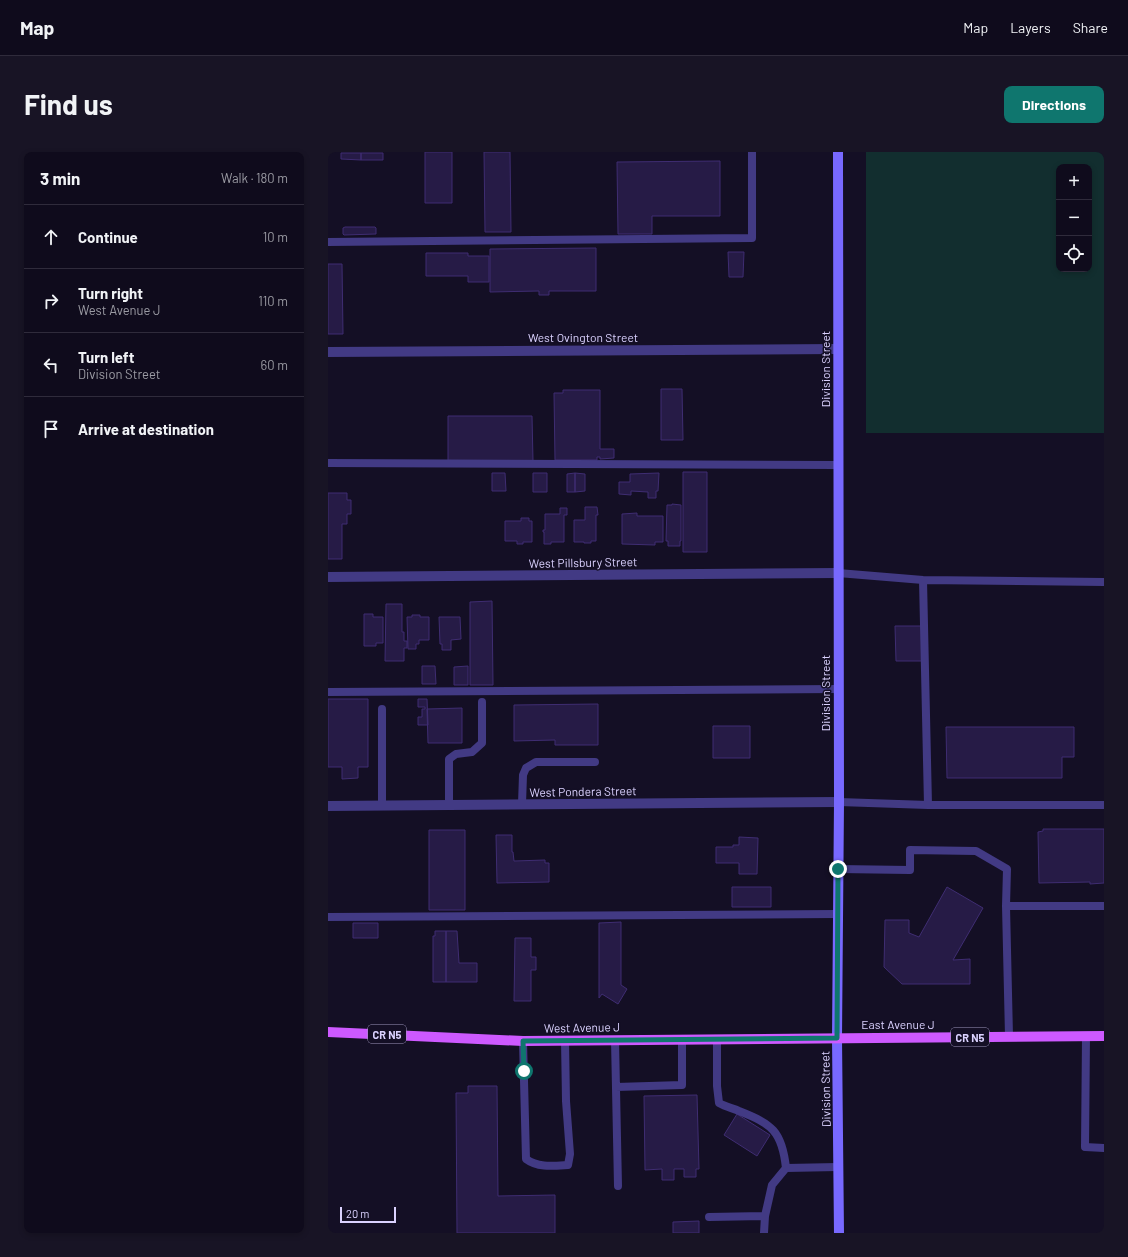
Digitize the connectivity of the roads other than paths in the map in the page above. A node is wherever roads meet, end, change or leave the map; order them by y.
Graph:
1 (752, 152) edge
2 (838, 152) edge
3 (328, 242) edge
4 (838, 349) junction
5 (328, 352) edge
6 (328, 464) edge
7 (838, 465) junction
8 (838, 573) junction
9 (328, 577) edge
10 (923, 580) junction
11 (1104, 582) edge
12 (838, 689) junction
13 (328, 692) edge
14 (482, 702) dead end
15 (382, 709) dead end
16 (594, 762) dead end
17 (838, 802) junction
18 (522, 804) junction
19 (449, 805) junction
20 (928, 805) junction
21 (1104, 805) edge
22 (328, 806) edge
23 (382, 806) junction
24 (838, 869) junction
25 (1006, 906) junction
26 (1104, 906) edge
27 (837, 914) junction
28 (328, 916) edge
29 (328, 1032) edge
30 (1009, 1036) junction
31 (1086, 1036) junction
32 (1104, 1036) edge
33 (837, 1038) junction
34 (682, 1039) junction
35 (717, 1039) junction
36 (565, 1040) junction
37 (615, 1040) junction
38 (523, 1041) junction
39 (616, 1086) junction
40 (1104, 1148) edge
41 (838, 1167) junction
42 (786, 1168) junction
43 (618, 1186) dead end
44 (765, 1216) junction
45 (709, 1217) dead end
46 (764, 1233) edge
47 (839, 1233) edge

1 - 3 lane
2 - 4 main road, Division Street
4 - 5 street, West Ovington Street
4 - 7 main road, Division Street
6 - 7 lane
7 - 8 main road, Division Street
8 - 9 street, West Pillsbury Street
8 - 10 lane
8 - 12 main road, Division Street
10 - 11 lane
10 - 20 lane
12 - 13 lane
12 - 17 main road, Division Street
14 - 19 lane
15 - 23 lane
16 - 18 lane
17 - 18 street, West Pondera Street
17 - 20 lane
17 - 24 main road, Division Street
18 - 19 street, West Pondera Street
19 - 23 street, West Pondera Street
20 - 21 lane
22 - 23 street, West Pondera Street
24 - 25 lane
24 - 27 main road, Division Street
25 - 26 lane
25 - 30 lane
27 - 28 lane
27 - 33 main road, Division Street
29 - 38 main road, West Avenue J / CR N5
30 - 31 main road, East Avenue J / CR N5
30 - 33 main road, East Avenue J / CR N5
31 - 32 main road, East Avenue J / CR N5
31 - 40 lane
33 - 35 main road, West Avenue J / CR N5
33 - 41 main road, Division Street
34 - 35 main road, West Avenue J / CR N5
34 - 37 main road, West Avenue J / CR N5
34 - 39 lane
35 - 42 lane
36 - 37 main road, West Avenue J / CR N5
36 - 38 main road, West Avenue J / CR N5
36 - 38 lane
37 - 39 lane
39 - 43 lane
41 - 42 lane
41 - 47 main road, Division Street
42 - 44 lane
44 - 45 lane
44 - 46 lane

